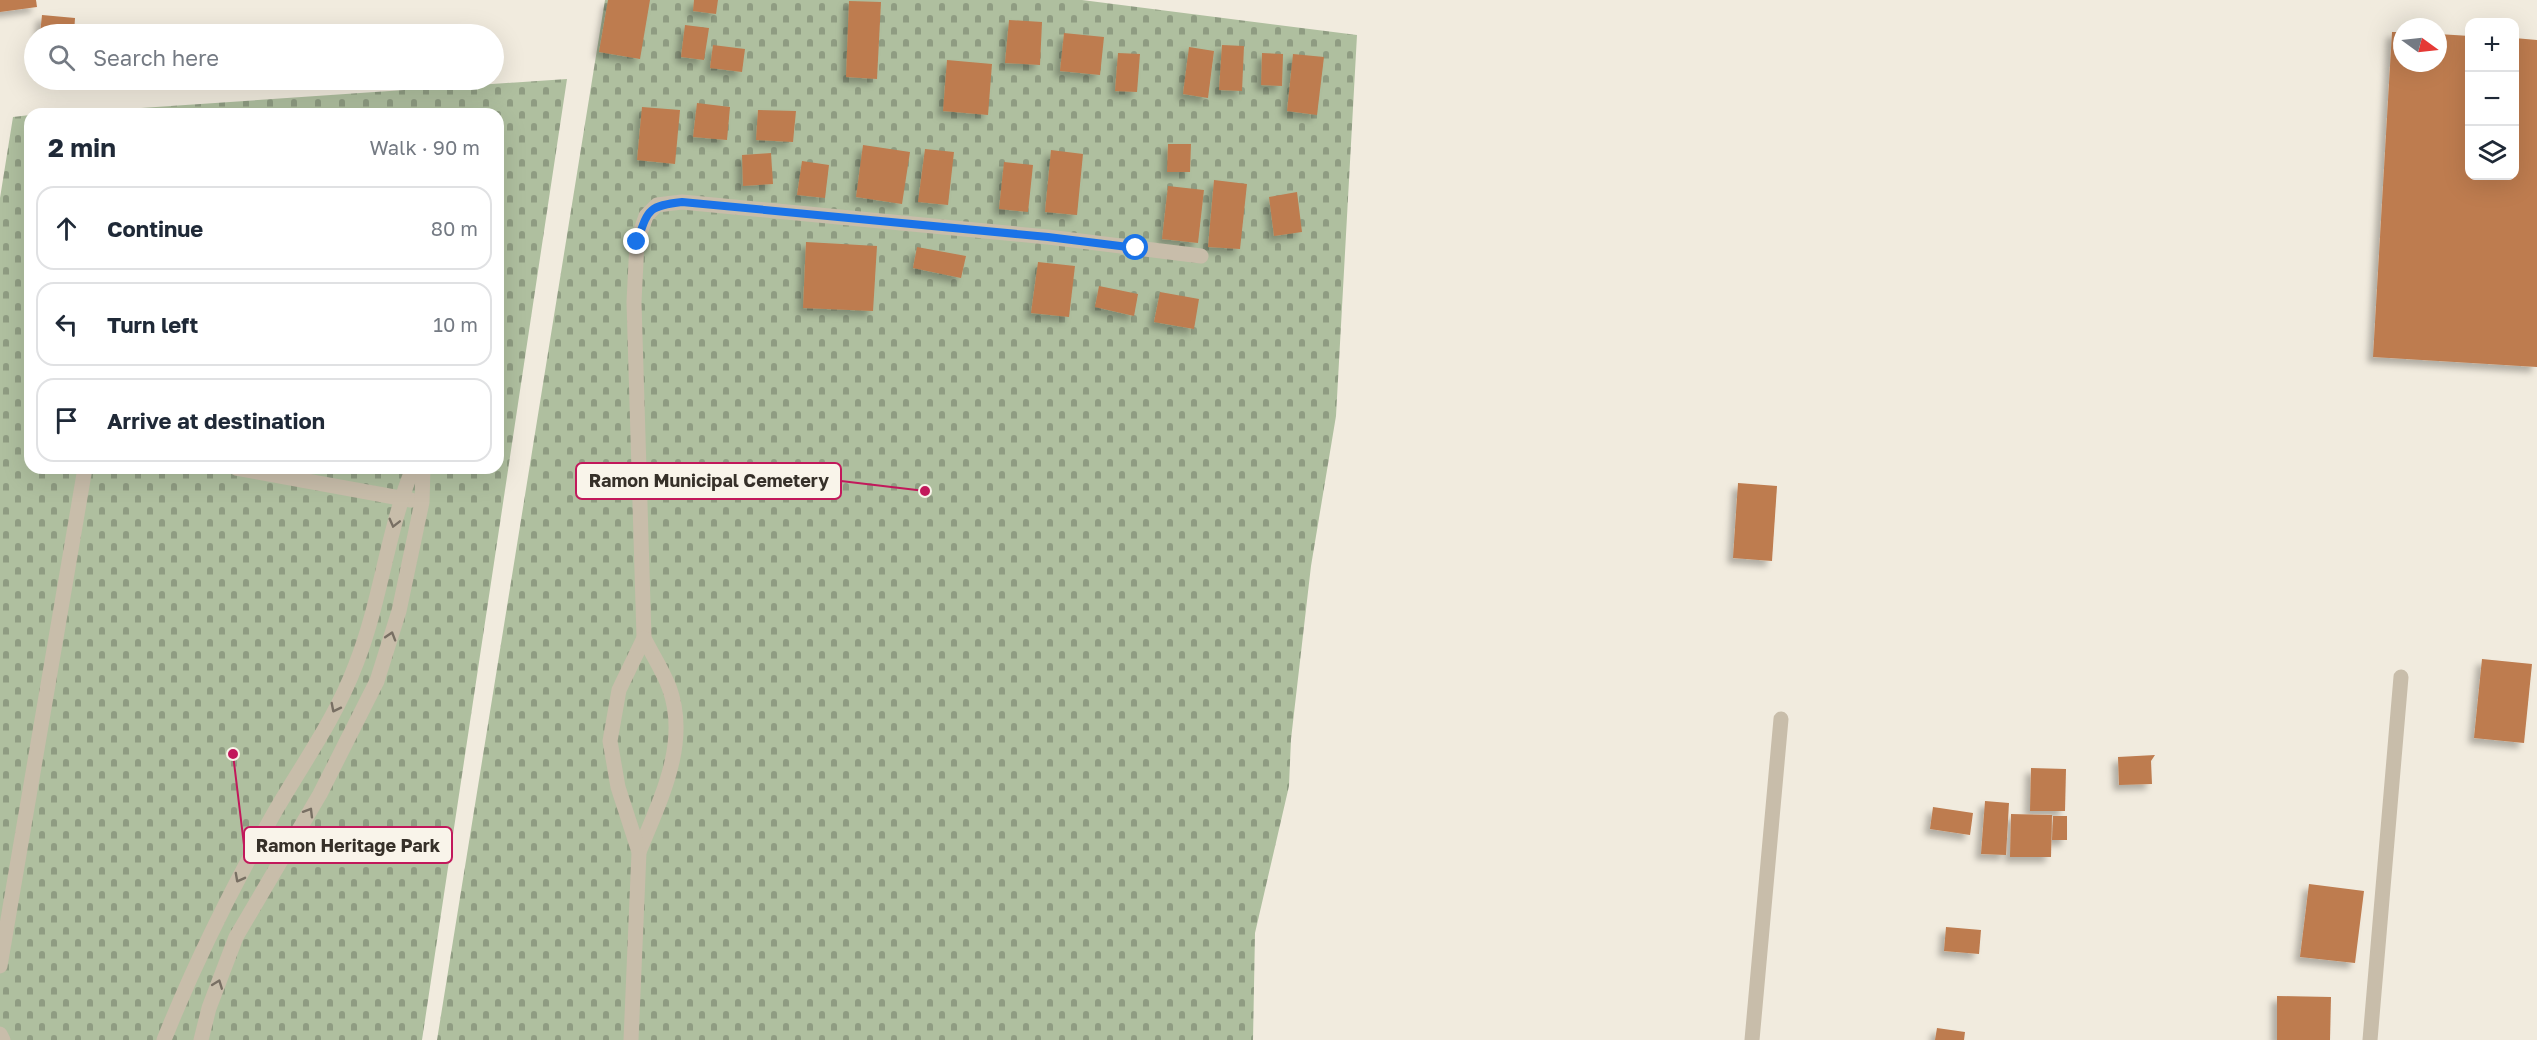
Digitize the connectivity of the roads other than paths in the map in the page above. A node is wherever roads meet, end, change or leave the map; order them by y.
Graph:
1 (1201, 256) dead end
2 (84, 474) edge
3 (269, 474) edge
4 (411, 474) edge
5 (423, 474) edge
6 (401, 498) junction
7 (422, 502) junction
8 (644, 638) junction
9 (2401, 676) dead end
10 (1781, 719) dead end
11 (639, 852) junction
12 (0, 966) edge
13 (0, 1034) edge
14 (3, 1040) edge
15 (164, 1040) edge
16 (201, 1040) edge
17 (631, 1040) edge
18 (1752, 1040) edge
19 (2370, 1040) edge

1 - 8 street
2 - 12 street
3 - 6 street
4 - 6 street
5 - 7 street
6 - 7 street
6 -> 15 street
16 -> 7 street
8 - 11 street
8 - 11 street
9 - 19 street
10 - 18 street
11 - 17 street
13 - 14 street

